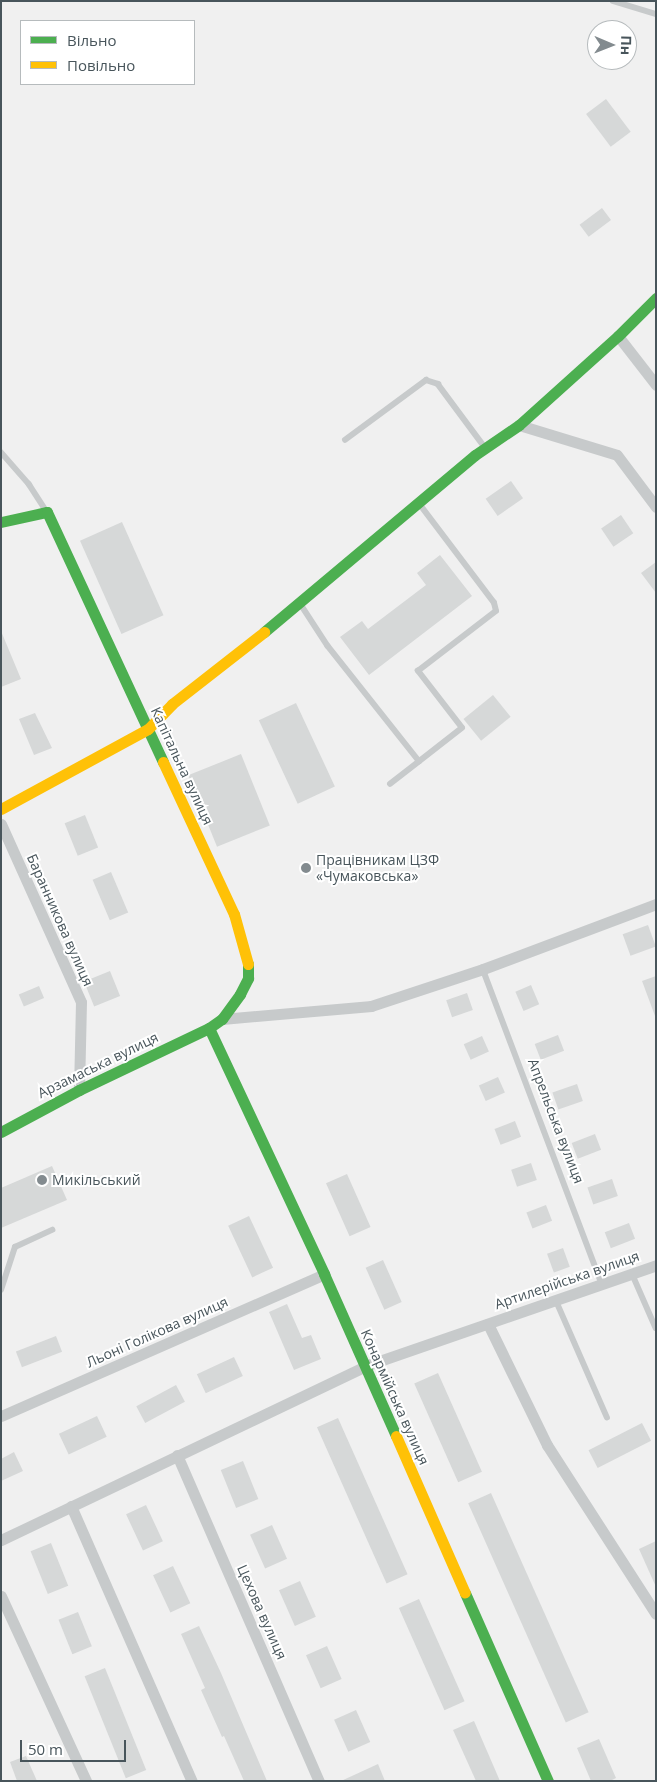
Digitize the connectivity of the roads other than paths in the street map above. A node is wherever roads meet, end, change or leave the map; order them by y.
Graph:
1 (613, 1) edge
2 (656, 14) edge
3 (656, 298) edge
4 (618, 336) junction
5 (656, 385) edge
6 (519, 425) junction
7 (344, 440) dead end
8 (486, 448) junction
9 (1, 452) edge
10 (419, 504) junction
11 (656, 507) edge
12 (47, 512) junction
13 (1, 522) edge
14 (300, 603) junction
15 (148, 729) junction
16 (419, 761) junction
17 (390, 784) dead end
18 (1, 809) edge
19 (1, 824) edge
20 (656, 904) edge
21 (483, 970) junction
22 (222, 1019) junction
23 (209, 1028) junction
24 (79, 1090) junction
25 (1, 1132) edge
26 (52, 1230) dead end
27 (656, 1264) edge
28 (632, 1273) junction
29 (324, 1274) junction
30 (602, 1284) junction
31 (1, 1290) edge
32 (556, 1300) junction
33 (488, 1324) junction
34 (656, 1328) edge
35 (365, 1366) junction
36 (1, 1416) edge
37 (607, 1417) dead end
38 (177, 1455) junction
39 (71, 1506) junction
40 (1, 1540) edge
41 (1, 1596) edge
42 (653, 1601) edge
43 (656, 1614) edge
44 (86, 1781) edge
45 (192, 1781) edge
46 (319, 1781) edge
47 (548, 1781) edge

1 - 2 lane
3 - 4 street
4 - 5 street
4 - 6 street
6 - 8 street
6 - 11 street
7 - 8 lane
8 - 10 street
9 - 12 lane
10 - 14 street
10 - 16 lane
12 - 13 street
12 - 15 street, Капітальна вулиця
14 - 15 street
14 - 16 lane
15 - 18 street
15 - 22 street, Капітальна вулиця
16 - 17 lane
19 - 24 street, Баранникова вулиця
20 - 21 street
21 - 22 street
21 - 30 lane, Апрельська вулиця
22 - 23 street, Капітальна вулиця
23 - 24 street, Арзамаська вулиця
23 - 29 street, Конармійська вулиця
24 - 25 street, Арзамаська вулиця
26 - 31 lane
27 - 28 street, Артилерійська вулиця
28 - 30 street, Артилерійська вулиця
28 - 34 lane
29 - 35 street, Конармійська вулиця
29 - 36 street, Льоні Голікова вулиця
30 - 32 street, Артилерійська вулиця
32 - 33 street, Артилерійська вулиця
32 - 37 lane
33 - 35 street, Артилерійська вулиця
33 - 42 street
35 - 38 street, Артилерійська вулиця
35 - 47 street, Конармійська вулиця
38 - 39 street, Артилерійська вулиця
38 - 46 street, Цехова вулиця
39 - 40 street, Артилерійська вулиця
39 - 45 street
41 - 44 street
42 - 43 street

